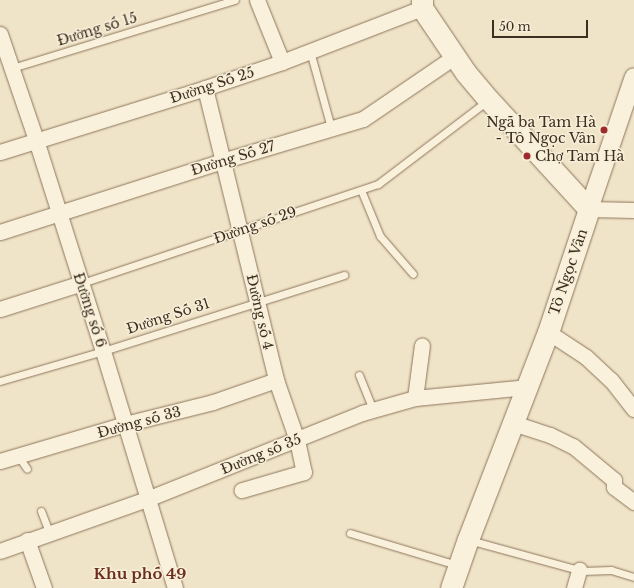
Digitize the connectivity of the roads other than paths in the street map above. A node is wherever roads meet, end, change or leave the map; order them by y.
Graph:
1 (235, 0) edge
2 (257, 0) edge
3 (422, 4) edge
4 (0, 34) edge
5 (310, 51) junction
6 (454, 57) junction
7 (282, 62) junction
8 (12, 68) junction
9 (634, 77) edge
10 (205, 88) junction
11 (489, 100) junction
12 (331, 128) junction
13 (36, 140) junction
14 (0, 152) edge
15 (222, 161) junction
16 (361, 190) junction
17 (589, 209) junction
18 (634, 210) edge
19 (60, 214) junction
20 (240, 230) junction
21 (0, 232) edge
22 (413, 274) dead end
23 (344, 275) dead end
24 (82, 283) junction
25 (257, 301) junction
26 (0, 309) edge
27 (548, 332) junction
28 (422, 345) dead end
29 (103, 351) junction
30 (359, 375) dead end
31 (276, 380) junction
32 (0, 381) edge
33 (528, 387) junction
34 (415, 398) junction
35 (634, 409) edge
36 (373, 410) junction
37 (513, 423) junction
38 (125, 424) junction
39 (296, 440) junction
40 (0, 460) edge
41 (242, 490) dead end
42 (147, 499) junction
43 (634, 502) edge
44 (41, 511) dead end
45 (49, 532) junction
46 (350, 533) dead end
47 (27, 540) junction
48 (468, 540) junction
49 (0, 551) edge
50 (459, 565) junction
51 (579, 570) junction
52 (634, 577) edge
53 (44, 588) edge
54 (175, 588) edge
55 (451, 588) edge
56 (574, 588) edge

1 - 8 lane, Đường số 15
2 - 7 street
3 - 5 street, Đường Số 25
3 - 6 main road, Tô Ngọc Vân
4 - 8 street, Đường số 6
5 - 7 street, Đường Số 25
5 - 12 lane
6 - 11 main road, Tô Ngọc Vân
6 - 12 street, Đường Số 27
7 - 10 street, Đường Số 25
8 - 13 street, Đường số 6
9 - 17 street
10 - 13 street, Đường Số 25
10 - 15 street, Đường số 4
11 - 16 lane, Đường số 29
11 - 17 main road, Tô Ngọc Vân
12 - 15 street, Đường Số 27
13 - 14 street, Đường Số 25
13 - 19 street, Đường số 6
15 - 19 street, Đường Số 27
15 - 20 street, Đường số 4
16 - 20 lane, Đường số 29
16 - 22 lane
17 - 18 street
17 - 27 main road, Tô Ngọc Vân
19 - 21 street, Đường Số 27
19 - 24 street, Đường số 6
20 - 24 lane, Đường số 29
20 - 25 street, Đường số 4
23 - 25 lane, Đường Số 31
24 - 26 street, Đường số 29
24 - 29 street, Đường số 6
25 - 29 lane, Đường Số 31
25 - 31 street, Đường số 4
27 - 33 main road, Tô Ngọc Vân
27 - 35 street
28 - 34 street
29 - 32 lane, Đường Số 31
29 - 38 street, Đường số 6
30 - 36 lane
31 - 38 street, Đường số 33
31 - 39 street, Đường số 4
33 - 34 street, Đường số 35
33 - 37 main road, Tô Ngọc Vân
34 - 36 street, Đường số 35
36 - 39 street, Đường số 35
37 - 43 street
37 - 48 main road, Tô Ngọc Vân
38 - 40 street, Đường số 33
38 - 42 street, Đường số 6
39 - 41 street, Đường số 4
39 - 42 street, Đường số 35
42 - 45 street, Đường số 35
42 - 54 street, Đường số 6
44 - 45 lane
45 - 47 street, Đường số 35
46 - 50 lane
47 - 49 street, Đường số 35
47 - 53 street
48 - 50 main road, Tô Ngọc Vân
48 - 51 lane
50 - 55 main road, Tô Ngọc Vân
51 - 52 lane
51 - 56 street

